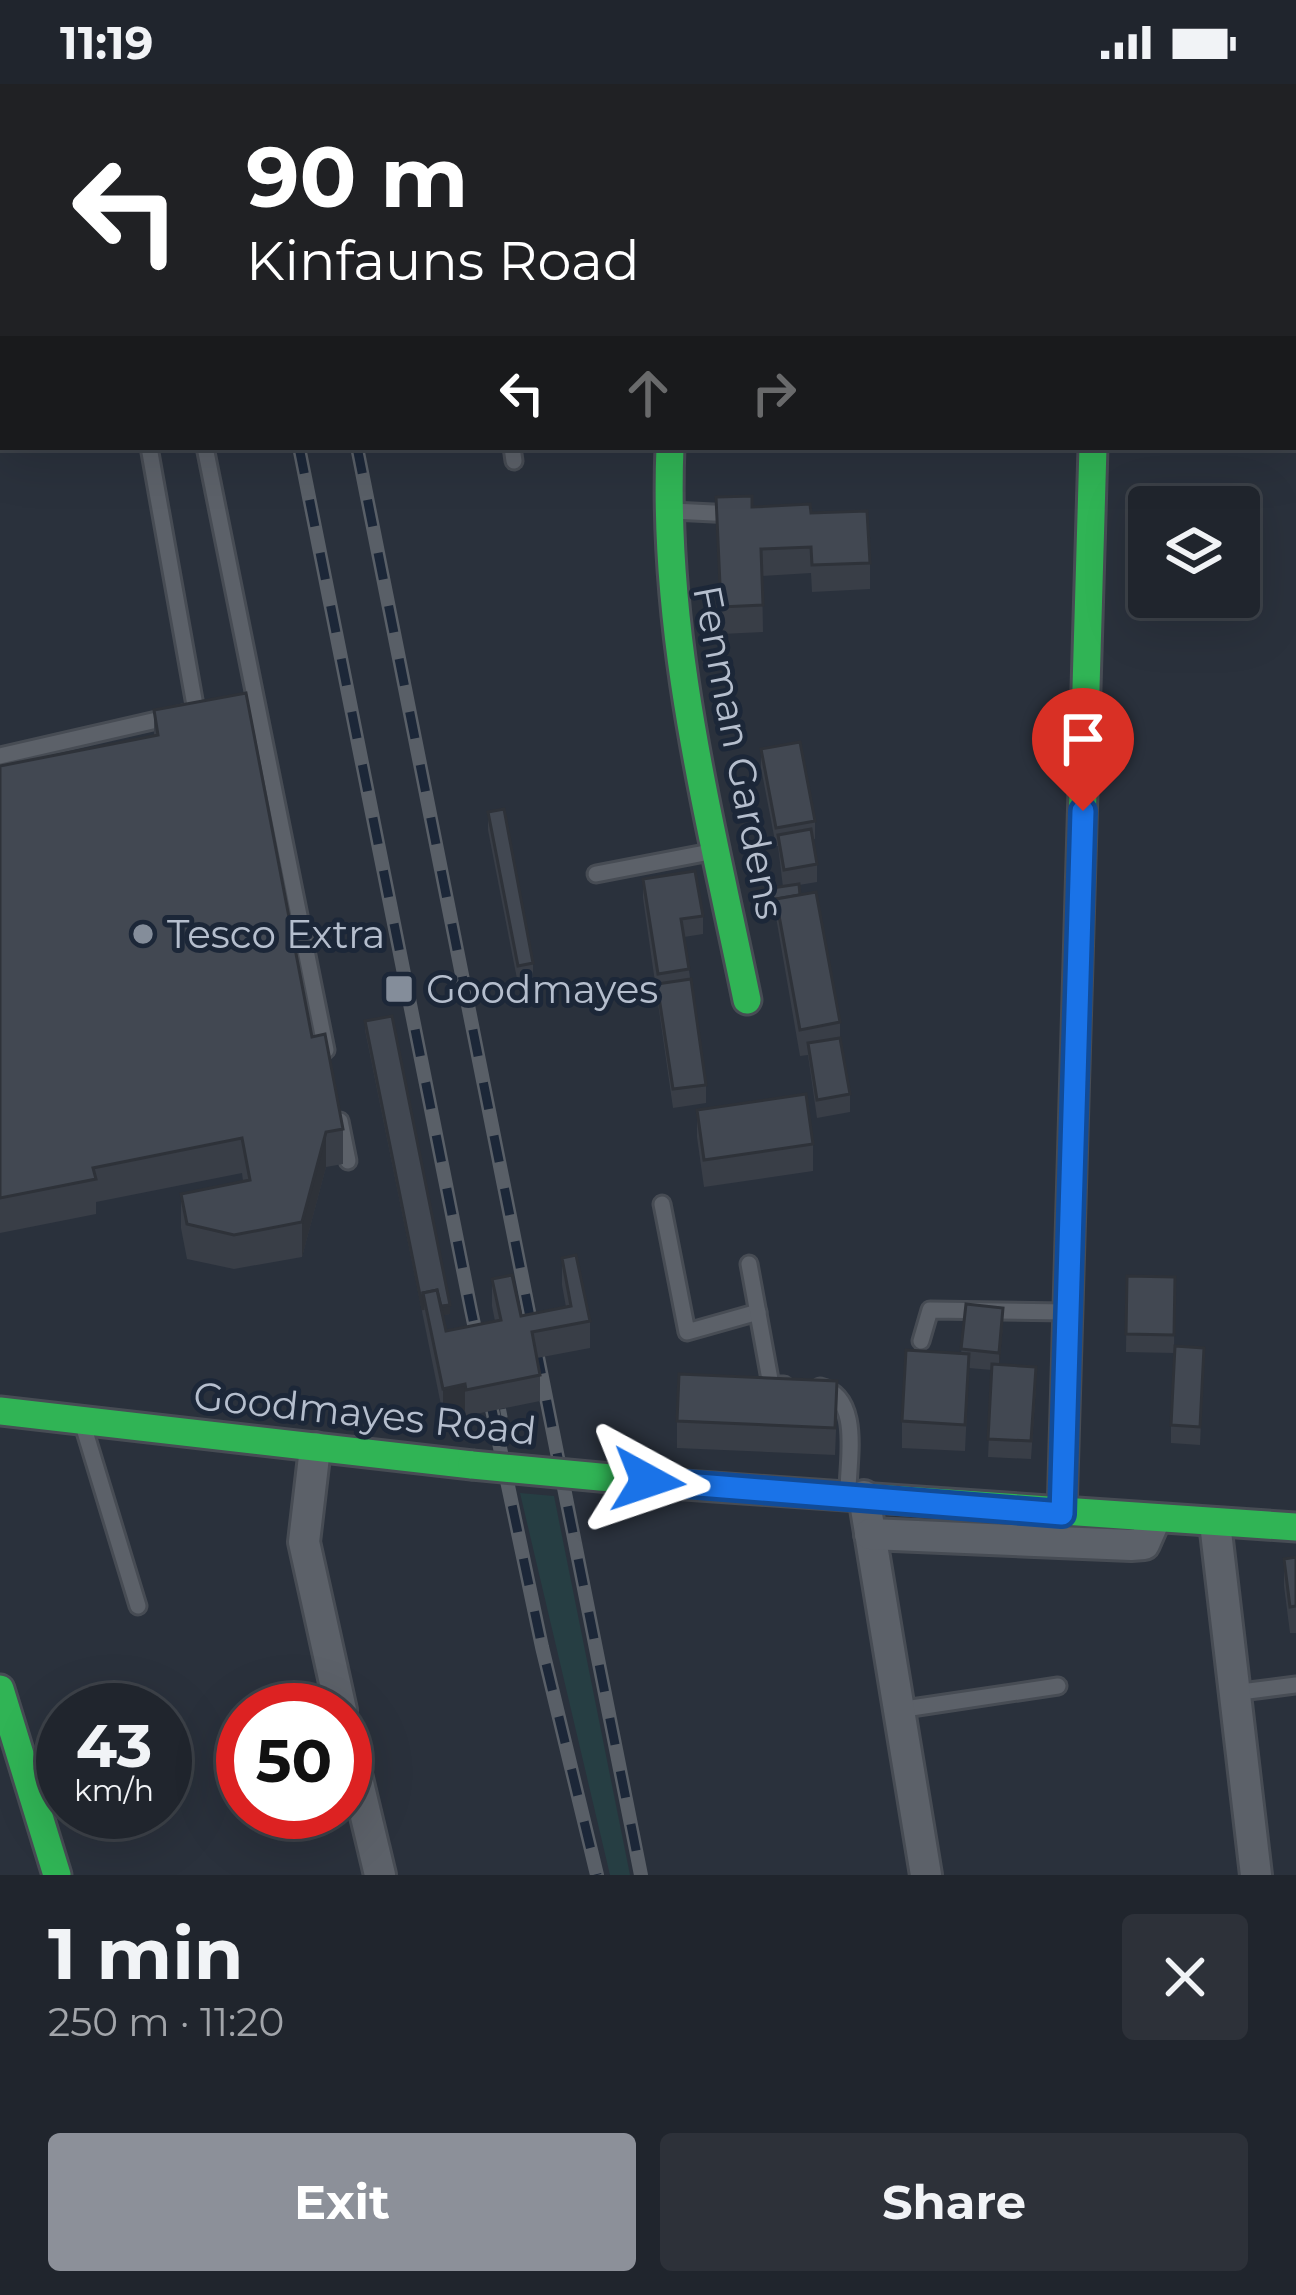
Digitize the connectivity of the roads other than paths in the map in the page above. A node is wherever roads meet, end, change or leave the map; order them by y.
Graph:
1 (150, 450) edge
2 (206, 450) edge
3 (670, 450) edge
4 (1093, 450) edge
5 (664, 511) junction
6 (751, 515) edge
7 (0, 756) edge
8 (718, 850) junction
9 (596, 874) dead end
10 (747, 1000) dead end
11 (329, 1069) edge
12 (334, 1092) edge
13 (348, 1161) dead end
14 (662, 1204) dead end
15 (749, 1264) dead end
16 (758, 1312) junction
17 (1069, 1312) junction
18 (921, 1342) dead end
19 (0, 1411) edge
20 (82, 1420) junction
21 (315, 1448) junction
22 (856, 1495) junction
23 (1062, 1514) junction
24 (1155, 1520) junction
25 (1216, 1523) junction
26 (1296, 1526) edge
27 (870, 1534) junction
28 (138, 1606) dead end
29 (335, 1683) edge
30 (1296, 1684) edge
31 (1058, 1686) dead end
32 (0, 1689) edge
33 (1233, 1693) junction
34 (898, 1710) junction
35 (12, 1773) edge
36 (371, 1839) edge
37 (57, 1875) edge
38 (380, 1875) edge
39 (926, 1875) edge
40 (1256, 1875) edge

1 - 7 lane
2 - 11 lane
3 - 5 street, Fenman Gardens
4 - 17 street
5 - 6 lane
5 - 8 street, Fenman Gardens
8 - 9 lane
8 - 10 street, Fenman Gardens
12 - 13 lane
14 - 16 lane
15 - 16 lane
16 - 22 lane
17 - 18 lane
17 - 23 street
19 - 20 street, Goodmayes Road
20 - 21 street, Goodmayes Road
20 - 28 lane
21 - 22 street, Goodmayes Road, bridge
21 - 29 street
22 - 23 street, Goodmayes Road
22 - 27 street
23 - 24 street, Goodmayes Road
24 - 25 street, Goodmayes Road
24 - 27 street
25 - 26 street, Goodmayes Road
25 - 33 street
27 - 34 street
30 - 33 lane
31 - 34 lane
32 - 35 street
33 - 40 street
34 - 39 street
35 - 37 street
36 - 38 street

